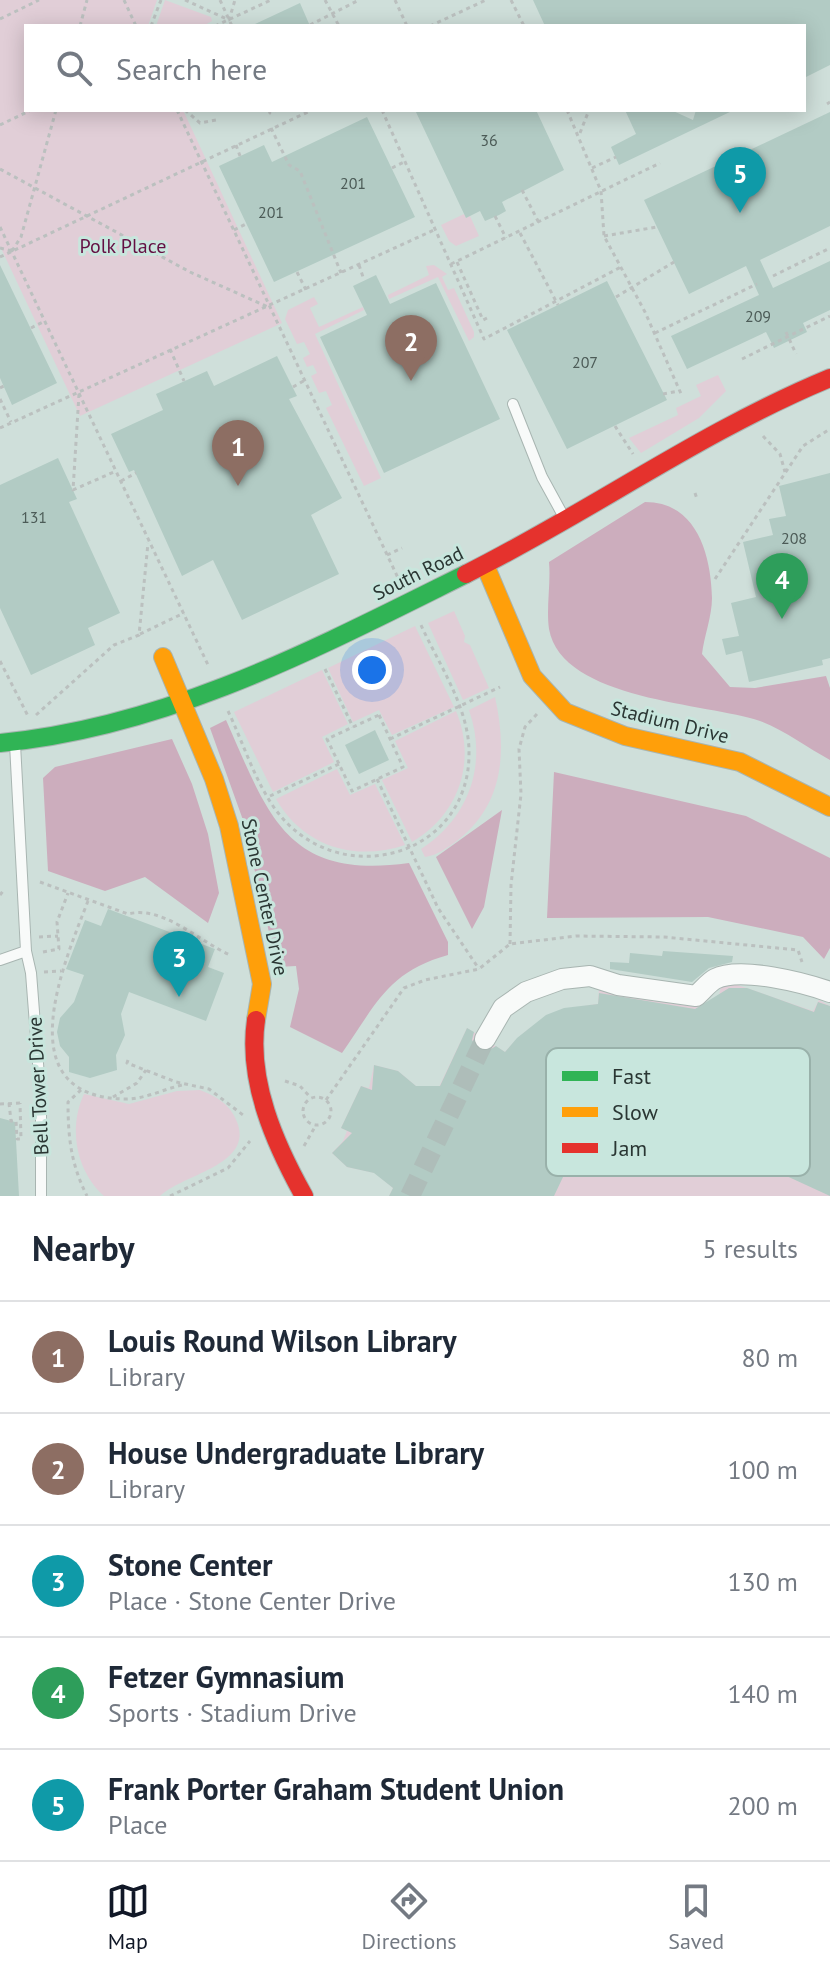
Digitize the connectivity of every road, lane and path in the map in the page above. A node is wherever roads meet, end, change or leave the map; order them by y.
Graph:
1 (39, 0) edge
2 (87, 0) edge
3 (124, 0) edge
4 (161, 0) edge
5 (185, 0) edge
6 (220, 0) edge
7 (235, 0) edge
8 (271, 0) edge
9 (325, 0) edge
10 (359, 0) edge
11 (395, 0) edge
12 (486, 0) edge
13 (511, 0) edge
14 (332, 14) junction
15 (0, 19) edge
16 (229, 20) junction
17 (81, 24) edge
18 (135, 24) edge
19 (152, 24) edge
20 (220, 24) edge
21 (231, 24) edge
22 (312, 24) edge
23 (338, 24) edge
24 (406, 24) edge
25 (434, 24) edge
26 (523, 24) edge
27 (27, 112) edge
28 (55, 112) edge
29 (178, 112) edge
30 (187, 112) edge
31 (292, 112) edge
32 (307, 112) edge
33 (383, 112) edge
34 (568, 112) edge
35 (588, 112) edge
36 (296, 117) junction
37 (216, 120) dead end
38 (0, 125) edge
39 (271, 128) junction
40 (580, 135) junction
41 (236, 145) junction
42 (240, 156) dead end
43 (616, 157) dead end
44 (202, 160) junction
45 (404, 162) junction
46 (660, 163) dead end
47 (392, 168) dead end
48 (592, 168) junction
49 (0, 169) edge
50 (33, 189) junction
51 (522, 190) dead end
52 (601, 191) junction
53 (84, 216) junction
54 (495, 216) dead end
55 (539, 223) junction
56 (246, 224) dead end
57 (0, 227) edge
58 (657, 227) dead end
59 (234, 230) junction
60 (434, 230) junction
61 (520, 233) junction
62 (604, 236) junction
63 (507, 239) junction
64 (0, 248) edge
65 (830, 248) edge
66 (12, 251) junction
67 (0, 257) edge
68 (457, 262) junction
69 (674, 262) dead end
70 (359, 265) junction
71 (450, 265) junction
72 (621, 267) junction
73 (297, 272) dead end
74 (341, 273) junction
75 (773, 276) dead end
76 (364, 280) dead end
77 (757, 284) dead end
78 (631, 286) junction
79 (306, 290) junction
80 (616, 297) dead end
81 (557, 304) junction
82 (268, 307) junction
83 (830, 316) edge
84 (487, 318) dead end
85 (45, 321) junction
86 (31, 328) dead end
87 (655, 333) junction
88 (787, 334) junction
89 (170, 349) junction
90 (796, 354) dead end
91 (742, 359) dead end
92 (830, 378) edge
93 (307, 379) junction
94 (184, 381) dead end
95 (293, 387) dead end
96 (79, 391) junction
97 (679, 391) junction
98 (663, 394) dead end
99 (682, 396) dead end
100 (0, 399) edge
101 (513, 404) dead end
102 (11, 422) junction
103 (615, 426) dead end
104 (0, 428) edge
105 (830, 429) edge
106 (758, 431) dead end
107 (635, 457) dead end
108 (116, 471) junction
109 (785, 472) junction
110 (136, 473) dead end
111 (121, 481) junction
112 (695, 493) dead end
113 (697, 499) dead end
114 (566, 520) junction
115 (148, 541) junction
116 (402, 548) dead end
117 (387, 555) junction
118 (485, 565) junction
119 (715, 579) dead end
120 (400, 583) dead end
121 (184, 613) junction
122 (418, 620) dead end
123 (139, 635) junction
124 (163, 657) dead end
125 (0, 661) edge
126 (323, 665) dead end
127 (211, 671) dead end
128 (500, 687) dead end
129 (551, 699) junction
130 (185, 705) junction
131 (459, 707) junction
132 (228, 711) dead end
133 (29, 718) junction
134 (32, 724) dead end
135 (353, 727) junction
136 (390, 739) junction
137 (7, 743) edge
138 (339, 764) junction
139 (377, 779) junction
140 (269, 797) junction
141 (830, 807) edge
142 (410, 848) junction
143 (40, 882) dead end
144 (68, 893) junction
145 (88, 901) junction
146 (58, 936) junction
147 (39, 937) dead end
148 (510, 944) junction
149 (26, 951) junction
150 (0, 960) edge
151 (241, 960) dead end
152 (479, 969) junction
153 (61, 971) junction
154 (44, 972) dead end
155 (50, 972) dead end
156 (793, 979) junction
157 (830, 992) edge
158 (485, 1039) tunnel mouth
159 (128, 1060) dead end
160 (146, 1070) junction
161 (281, 1081) dead end
162 (186, 1084) junction
163 (82, 1089) junction
164 (111, 1098) junction
165 (311, 1098) junction
166 (326, 1100) junction
167 (27, 1102) dead end
168 (9, 1103) junction
169 (20, 1103) junction
170 (0, 1104) edge
171 (247, 1121) dead end
172 (316, 1125) junction
173 (250, 1137) dead end
174 (302, 1149) dead end
175 (41, 1196) edge
176 (87, 1196) edge
177 (170, 1196) edge
178 (304, 1196) edge

1 - 15 path
2 - 17 path
3 - 18 path
4 - 19 path
5 - 16 path
6 - 16 path
7 - 16 path
8 - 16 path
9 - 14 path
10 - 14 path
11 - 24 path
12 - 25 path
13 - 26 path
14 - 22 path
14 - 23 path
16 - 20 path
16 - 21 path
27 - 38 path
28 - 50 path
29 - 44 path
30 - 37 path
31 - 36 path
32 - 36 path
33 - 45 path
34 - 40 path
35 - 40 path
36 - 39 path
39 - 41 path
39 - 74 path
40 - 48 path
41 - 42 path
41 - 44 path
43 - 48 path
44 - 53 path
44 - 59 path
45 - 47 path
45 - 60 path
46 - 52 path
48 - 52 path
49 - 50 path
50 - 53 path
50 - 66 path
51 - 55 path
52 - 55 path
52 - 62 path
53 - 66 path
53 - 82 path
54 - 63 path
55 - 61 path
56 - 59 path
57 - 66 path
58 - 62 path
59 - 82 path
60 - 70 path
60 - 71 path
61 - 63 path
61 - 81 path
62 - 72 path
63 - 68 path
64 - 66 path
65 - 75 path
66 - 67 path
66 - 85 path
68 - 71 path
68 - 84 path
69 - 78 path
70 - 74 path
70 - 76 path
71 - 81 path
72 - 78 path
72 - 81 path
73 - 79 path
74 - 79 path
77 - 87 path
78 - 80 path
78 - 87 path
79 - 82 path
82 - 89 path
82 - 93 path
83 - 88 path
85 - 86 path
85 - 96 path
87 - 97 path
88 - 90 path
88 - 91 path
89 - 94 path
89 - 96 path
92 - 114 street, South Road
93 - 95 path
93 - 117 path
96 - 102 path
96 - 108 path
96 - 108 path
97 - 98 path
97 - 99 path
100 - 102 path
101 - 114 lane
102 - 104 path
103 - 107 path
105 - 109 path
106 - 109 path
108 - 111 path
109 - 119 path
110 - 111 path
111 - 115 path
112 - 113 path
114 - 118 street, South Road
115 - 121 path
115 - 123 path
116 - 117 path
117 - 120 path
118 - 129 street, Stadium Drive
118 - 130 street, South Road
121 - 123 path
121 - 127 path
122 - 131 path
123 - 133 path
124 - 130 street, Stone Center Drive
125 - 133 path
126 - 135 path
128 - 131 path
129 - 141 street, Stadium Drive
129 - 148 path
130 - 137 street, South Road
130 - 178 street, Stone Center Drive
131 - 136 path
131 - 142 path
132 - 140 path
133 - 134 path
135 - 136 path
135 - 138 path
136 - 139 path
137 - 149 lane
138 - 139 path
138 - 140 path
139 - 142 path
140 - 142 path
142 - 152 path
143 - 144 path
144 - 145 path
144 - 146 path
145 - 151 path
145 - 153 path
146 - 147 path
146 - 154 path
148 - 152 path
148 - 156 path
149 - 150 lane
149 - 175 lane, Bell Tower Drive
152 - 166 path
153 - 155 path
153 - 163 path
156 - 157 street
156 - 158 street
159 - 160 path
160 - 162 path
160 - 164 path
161 - 165 path
162 - 164 path
162 - 171 path
163 - 164 path
163 - 176 path
165 - 166 path
165 - 172 path
166 - 172 path
167 - 169 path
168 - 169 path
168 - 169 path
168 - 170 path
172 - 174 path
173 - 177 path

